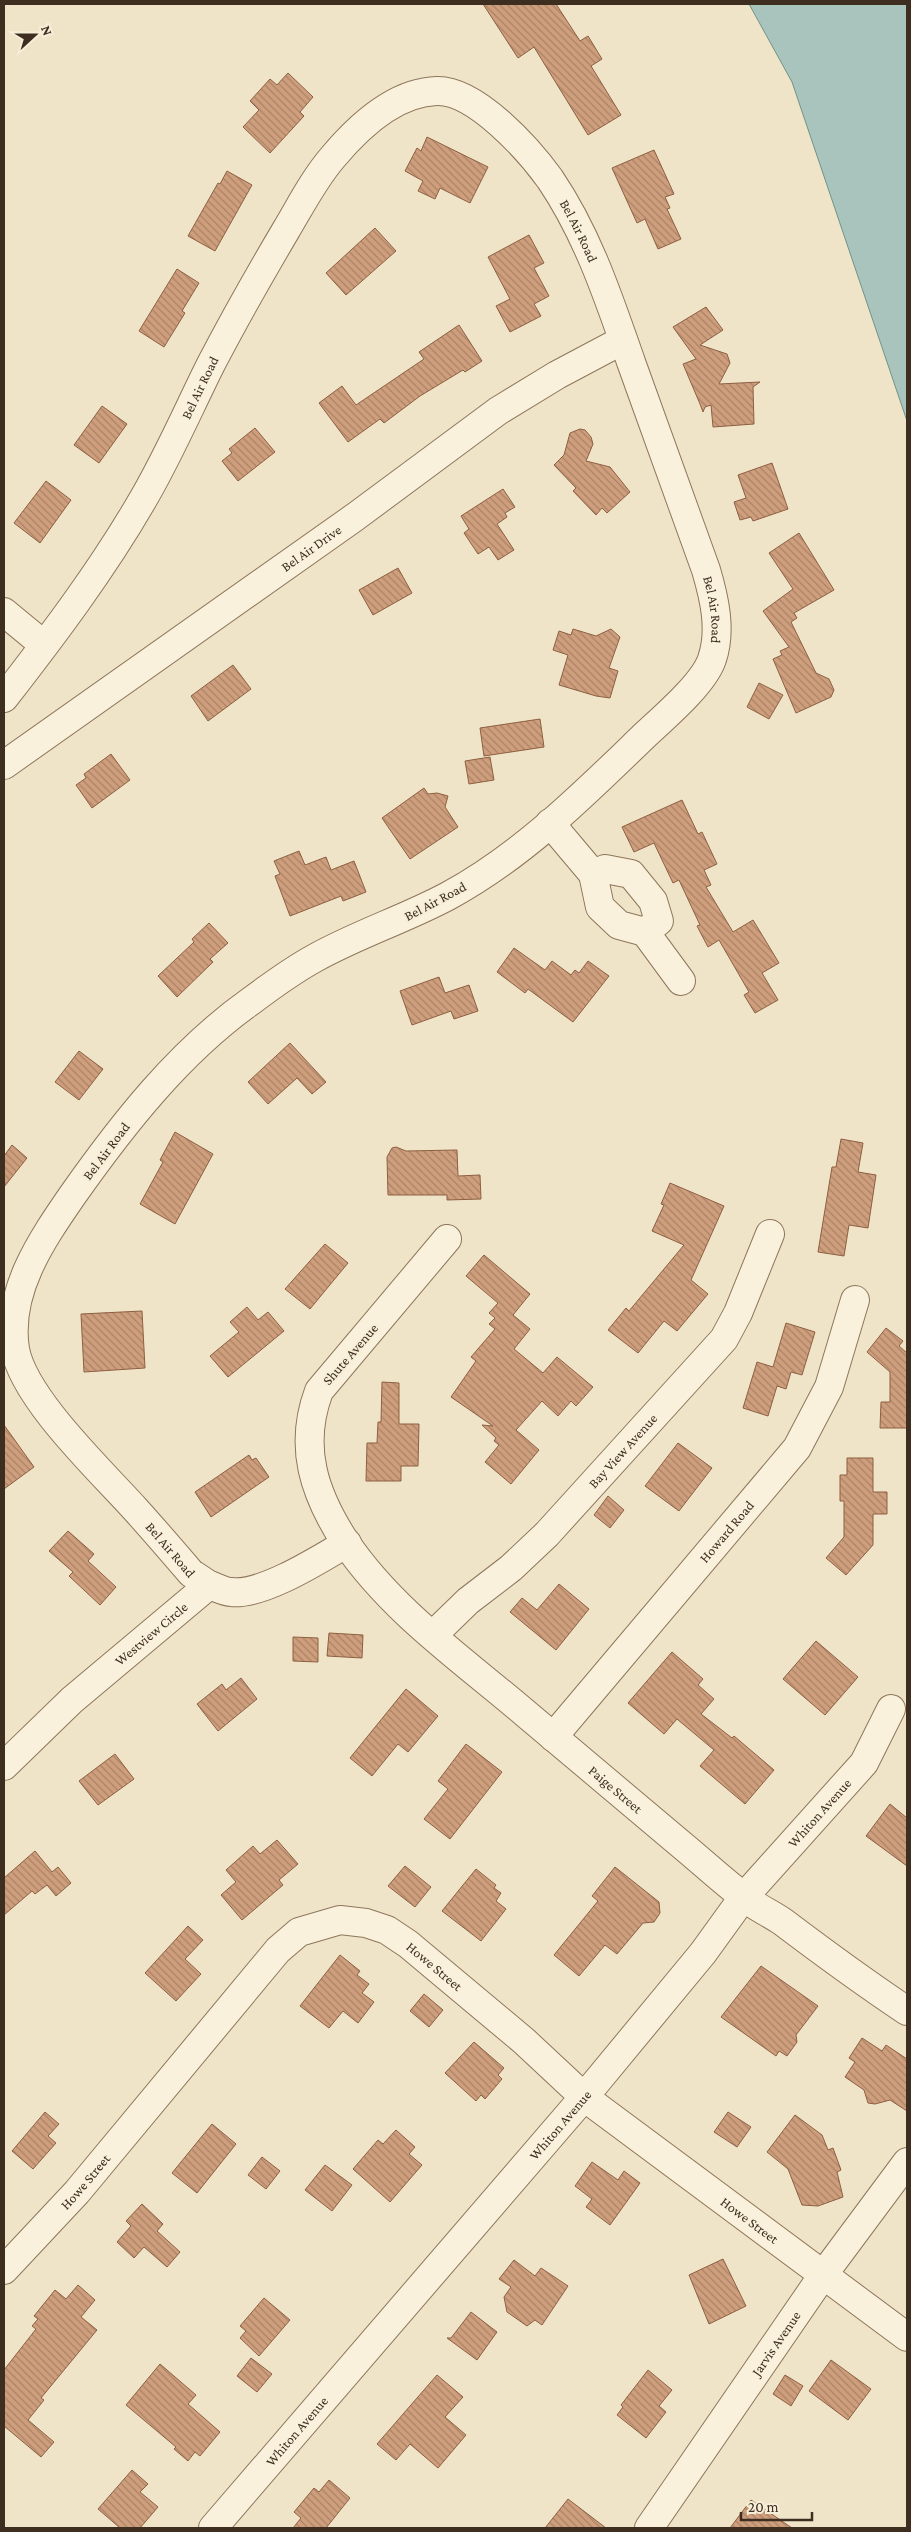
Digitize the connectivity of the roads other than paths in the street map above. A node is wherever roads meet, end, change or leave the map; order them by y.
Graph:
1 (623, 340) junction
2 (4, 612) edge
3 (44, 644) junction
4 (4, 698) edge
5 (4, 765) edge
6 (550, 823) junction
7 (593, 874) junction
8 (645, 932) junction
9 (681, 982) dead end
10 (770, 1234) dead end
11 (447, 1239) dead end
12 (855, 1300) dead end
13 (347, 1543) junction
14 (209, 1585) junction
15 (433, 1635) junction
16 (891, 1709) dead end
17 (553, 1737) junction
18 (4, 1766) edge
19 (745, 1897) junction
20 (907, 2011) edge
21 (584, 2098) junction
22 (907, 2162) edge
23 (4, 2270) edge
24 (823, 2275) junction
25 (907, 2337) edge
26 (213, 2528) edge
27 (649, 2528) edge

1 - 3 street, Bel Air Road
1 - 5 street, Bel Air Drive
1 - 6 street, Bel Air Road
2 - 3 street
3 - 4 street, Bel Air Road
6 - 7 street
6 - 14 street, Bel Air Road
7 - 8 street
7 - 8 street
8 - 9 street
10 - 15 street, Bay View Avenue
11 - 13 street, Shute Avenue
12 - 17 street, Howard Road
13 - 14 street
13 - 15 street, Paige Street
14 - 18 street, Westview Circle
15 - 17 street, Paige Street
16 - 19 street, Whiton Avenue
17 - 19 street, Paige Street
19 - 20 street, Paige Street
19 - 21 street, Whiton Avenue
21 - 23 street, Howe Street
21 - 24 street, Howe Street
21 - 26 street, Whiton Avenue
22 - 24 street, Jarvis Avenue
24 - 25 street, Howe Street
24 - 27 street, Jarvis Avenue

